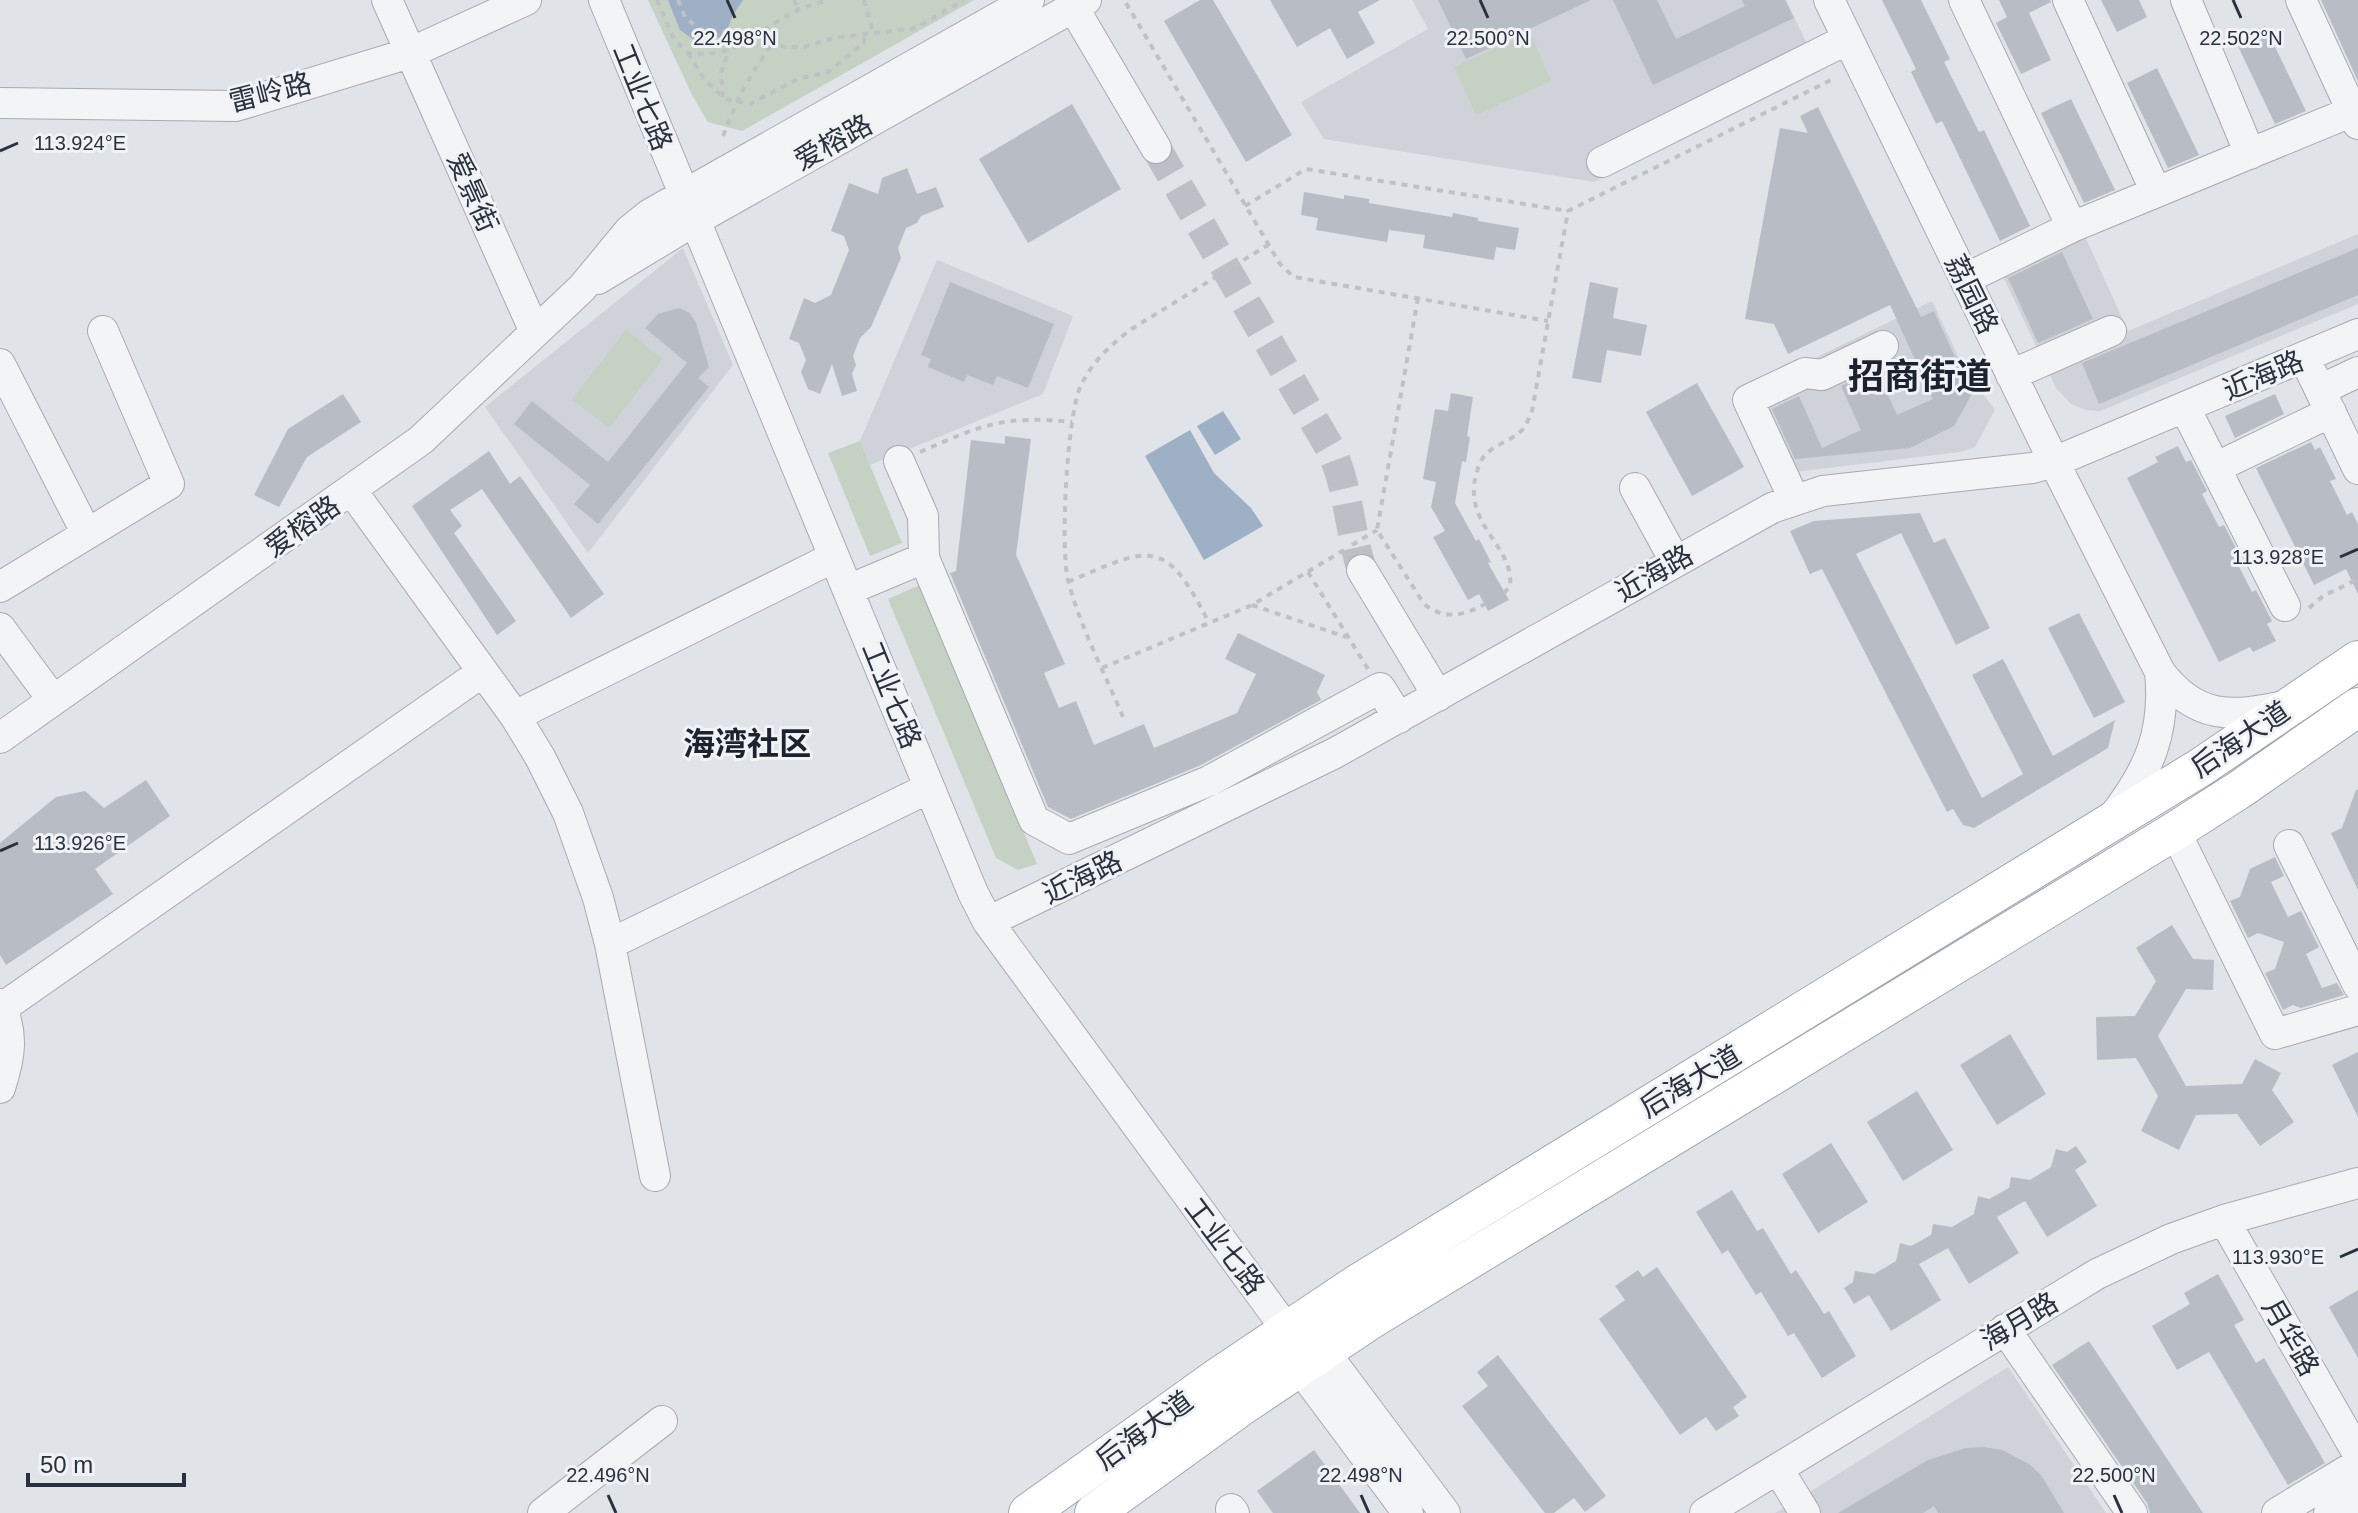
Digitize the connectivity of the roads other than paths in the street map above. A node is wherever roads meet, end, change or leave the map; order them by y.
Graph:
1 (387, 0) edge
2 (526, 0) edge
3 (604, 0) edge
4 (1029, 0) edge
5 (1829, 0) edge
6 (1964, 0) edge
7 (2068, 0) edge
8 (2186, 0) edge
9 (2301, 0) edge
10 (1080, 4) edge
11 (1848, 39) junction
12 (410, 53) junction
13 (0, 103) edge
14 (2356, 115) edge
15 (1156, 148) tunnel mouth
16 (2250, 154) junction
17 (1602, 162) dead end
18 (2156, 192) junction
19 (688, 207) junction
20 (2072, 227) junction
21 (1965, 279) junction
22 (103, 331) dead end
23 (2111, 331) dead end
24 (535, 332) junction
25 (2358, 334) edge
26 (1883, 346) dead end
27 (2304, 357) junction
28 (0, 364) edge
29 (2358, 372) edge
30 (2011, 375) junction
31 (2325, 401) junction
32 (2185, 408) junction
33 (899, 461) road end
34 (2054, 462) junction
35 (2215, 468) junction
36 (2358, 469) edge
37 (1635, 488) dead end
38 (352, 491) junction
39 (1794, 499) junction
40 (87, 534) junction
41 (834, 557) junction
42 (924, 558) junction
43 (1675, 561) junction
44 (1362, 570) tunnel mouth
45 (2, 580) edge
46 (848, 590) junction
47 (2285, 606) road end
48 (0, 628) edge
49 (2358, 660) edge
50 (2160, 672) junction
51 (481, 673) junction
52 (1438, 696) junction
53 (53, 700) junction
54 (2292, 704) junction
55 (2358, 707) edge
56 (515, 716) junction
57 (1399, 718) junction
58 (0, 738) edge
59 (929, 788) junction
60 (2107, 825) junction
61 (2175, 831) junction
62 (2289, 845) dead end
63 (988, 922) junction
64 (610, 944) junction
65 (2358, 985) edge
66 (1, 1006) edge
67 (2358, 1010) edge
68 (0, 1088) edge
69 (655, 1176) dead end
70 (2358, 1183) edge
71 (2224, 1220) junction
72 (2005, 1329) junction
73 (1287, 1330) junction
74 (1311, 1359) junction
75 (662, 1421) dead end
76 (2358, 1454) edge
77 (2358, 1464) edge
78 (1778, 1469) junction
79 (2358, 1496) edge
80 (543, 1513) edge
81 (1028, 1513) edge
82 (1094, 1513) edge
83 (1408, 1513) edge
84 (1445, 1513) edge
85 (1705, 1513) edge
86 (1805, 1513) edge
87 (2132, 1513) edge
88 (2277, 1513) edge
89 (2329, 1513) edge

1 - 12 street, 爱景街
2 - 12 street, 雷岭路
3 - 19 street, 工业七路
4 - 19 street, 爱榕路
5 - 11 street, 荔园路
6 - 20 street
7 - 18 street
8 - 16 street
9 - 14 street
10 - 15 street
10 - 19 street, 爱榕路
11 - 17 street
11 - 21 street, 荔园路
12 - 13 street, 雷岭路
12 - 24 street, 爱景街
14 - 16 street
16 - 18 street
18 - 20 street
19 - 24 street, 爱榕路
19 - 41 street, 工业七路
20 - 21 street
21 - 30 street, 荔园路
22 - 40 street
23 - 30 street
24 - 38 street, 爱榕路
25 - 27 street, 近海路
26 - 39 street
27 - 31 street
27 - 32 street, 近海路
28 - 40 street
29 - 31 street
30 - 34 street, 荔园路
31 - 35 street
31 - 36 street
32 - 34 street, 近海路
32 - 35 street
33 - 42 street
34 - 39 street, 近海路
34 - 50 street, 荔园路
35 - 47 street
37 - 43 street
38 - 51 street
38 - 53 street, 爱榕路
39 - 43 street, 近海路
40 - 45 street
41 - 46 street, 工业七路
41 - 56 street
42 - 46 street
42 - 57 street
43 - 52 street, 近海路
44 - 52 street
46 - 59 street, 工业七路
48 - 53 street
49 - 54 main road, 后海大道
50 - 54 street, 荔园路
50 - 60 street, 荔园路
51 - 56 street
51 - 66 street
52 - 57 street, 近海路
53 - 58 street, 爱榕路
54 - 60 main road, 后海大道
55 - 61 main road, 后海大道
56 - 64 street
57 - 63 street, 近海路
59 - 63 street, 工业七路
59 - 64 street
60 - 73 main road, 后海大道
61 - 67 street
61 - 74 main road, 后海大道
62 - 65 street
63 - 73 street, 工业七路
64 - 69 street
66 - 68 street
70 - 71 street, 海月路
71 - 72 street, 海月路
71 - 76 street, 月华路
72 - 78 street, 海月路
72 - 87 street
73 - 74 street, 工业七路
73 - 81 main road, 后海大道
74 - 82 main road, 后海大道
74 - 83 street, 工业七路
74 - 84 street, 工业七路
75 - 80 street
77 - 88 street
78 - 85 street, 海月路
78 - 86 street
79 - 89 street

